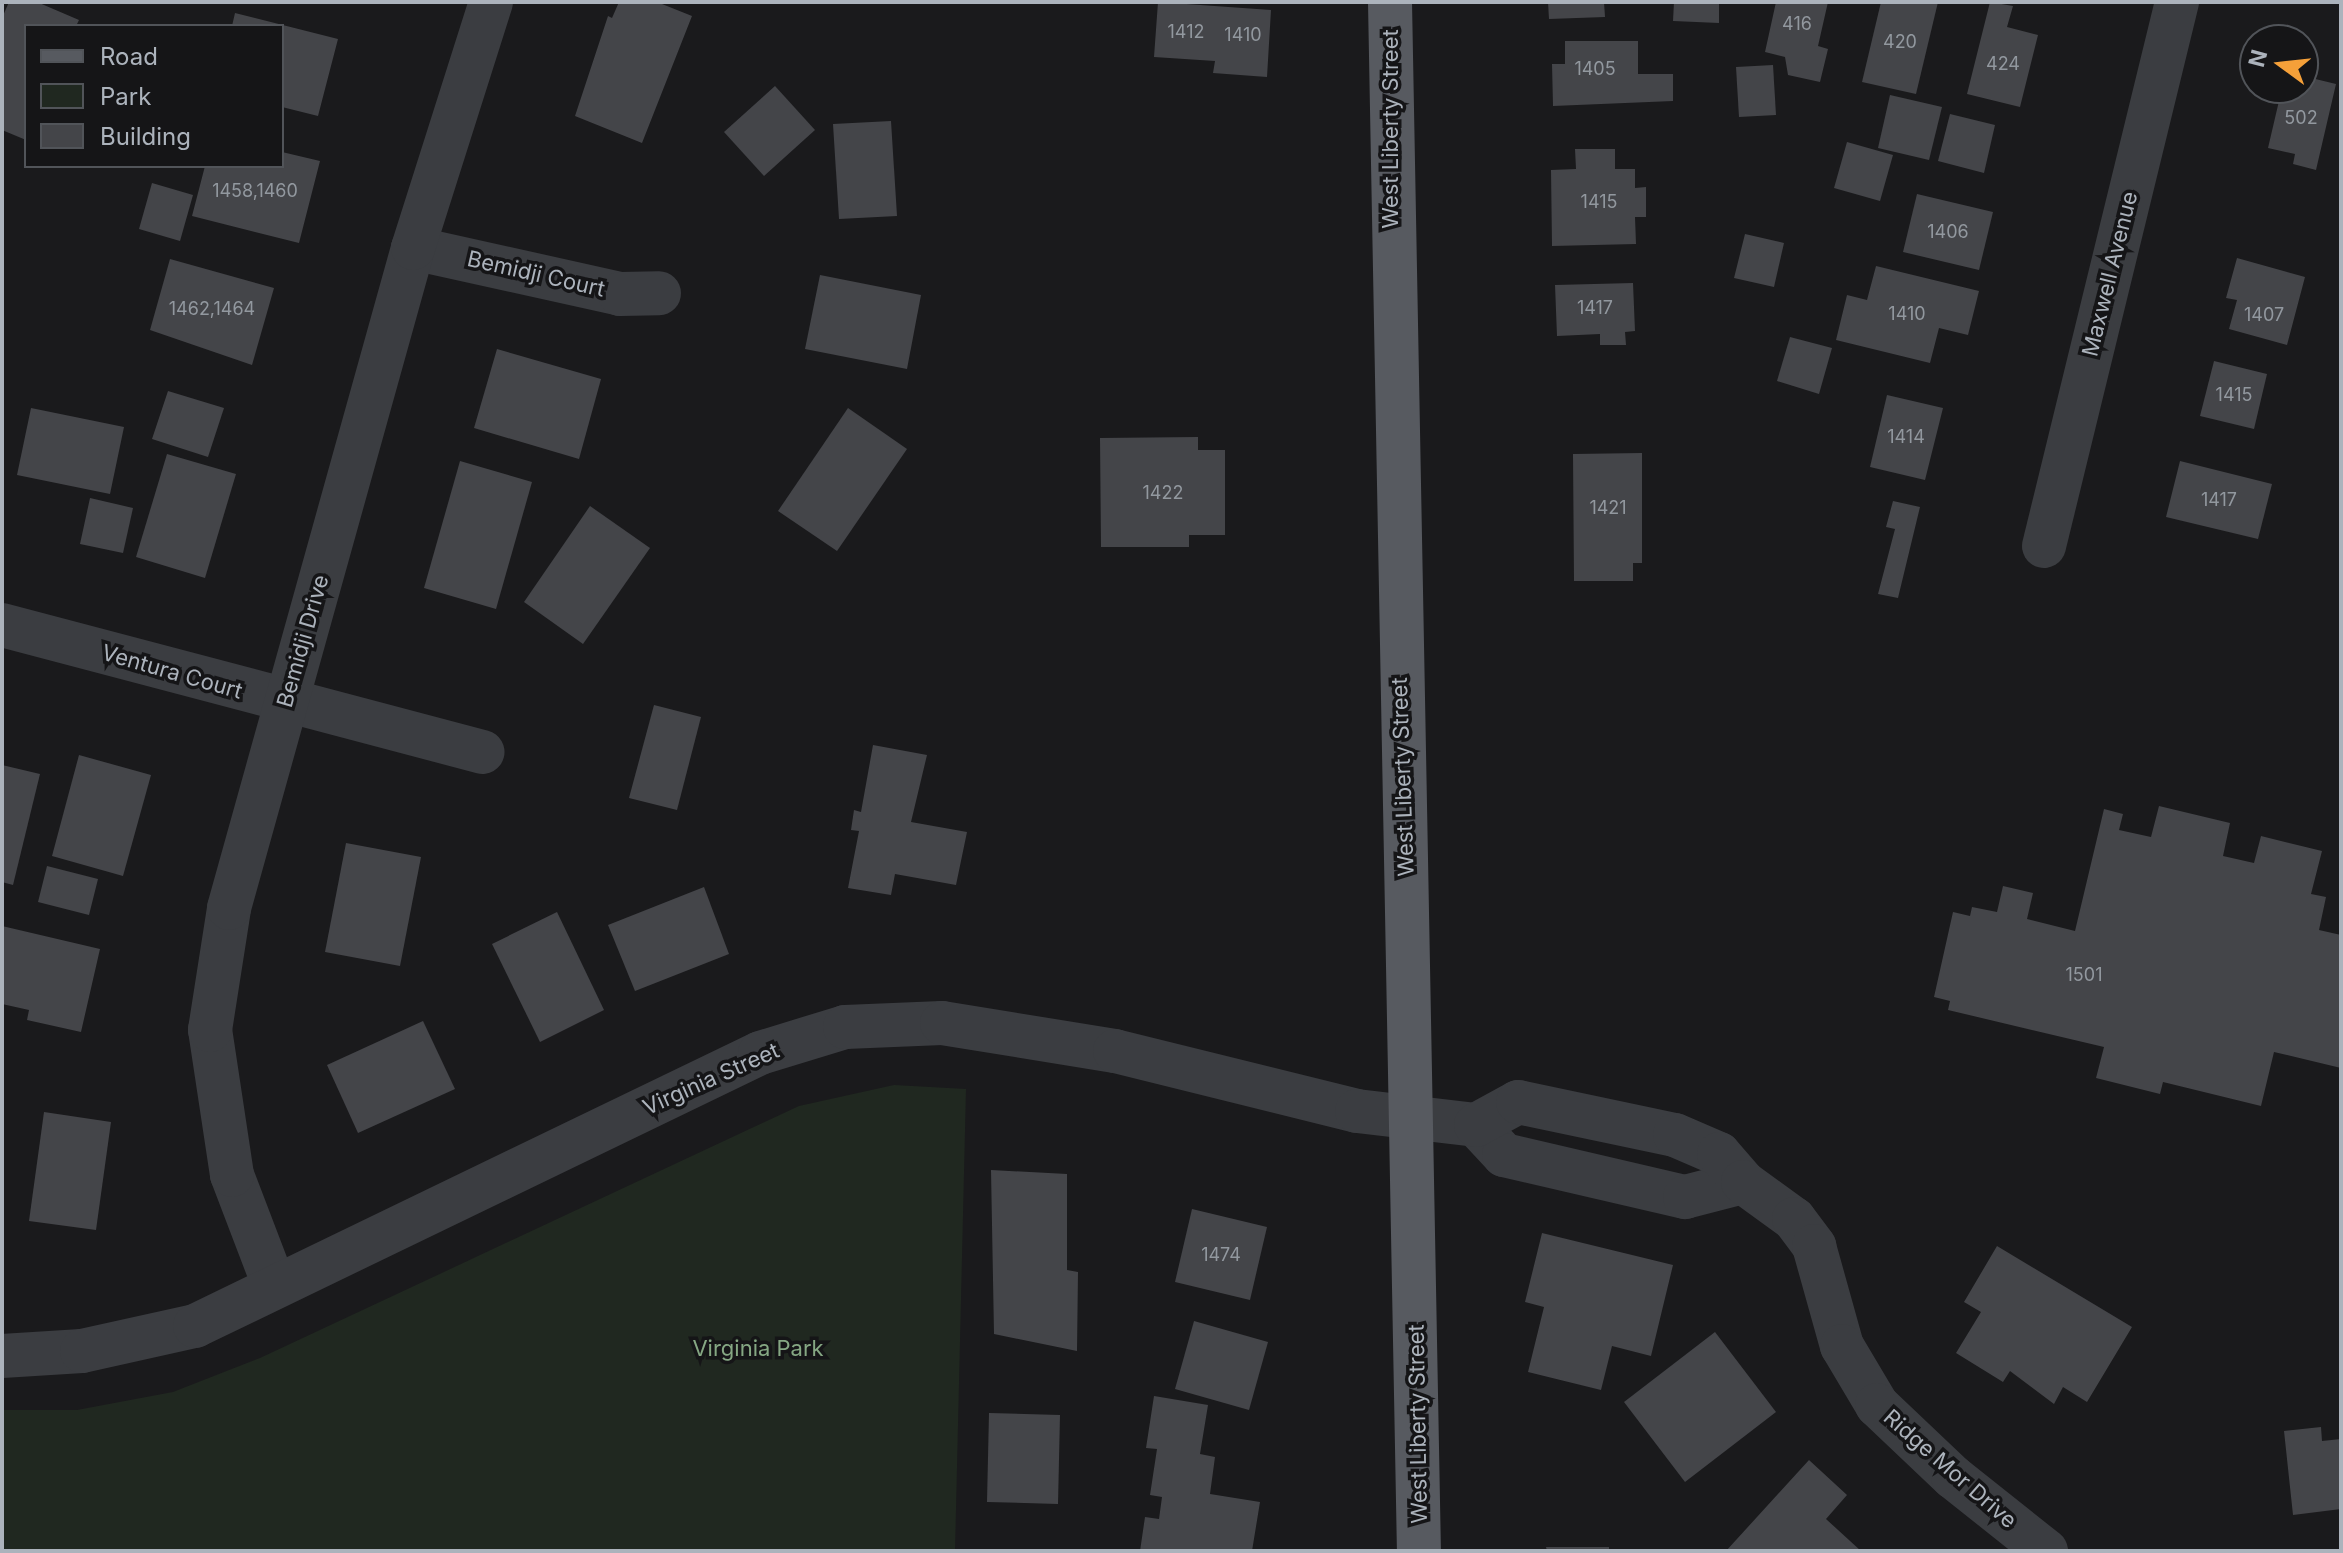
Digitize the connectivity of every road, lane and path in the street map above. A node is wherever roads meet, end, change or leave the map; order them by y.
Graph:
1 (491, 2) edge
2 (1390, 2) edge
3 (2177, 2) edge
4 (413, 248) junction
5 (659, 293) dead end
6 (2044, 546) dead end
7 (2, 625) edge
8 (285, 704) junction
9 (482, 752) dead end
10 (1414, 1119) junction
11 (1476, 1125) junction
12 (1743, 1182) junction
13 (274, 1285) junction
14 (2, 1356) edge
15 (1419, 1551) edge
16 (2046, 1551) edge

1 - 4 street, Bemidji Drive
2 - 10 main road, West Liberty Street
3 - 6 street, Maxwell Avenue
4 - 5 street, Bemidji Court
4 - 8 street, Bemidji Drive
7 - 8 street, Ventura Court
8 - 9 street, Ventura Court
8 - 13 street, Bemidji Drive
10 - 11 street
10 - 13 street, Virginia Street
10 - 15 main road, West Liberty Street
11 - 12 street
11 - 12 street, Ridge Mor Drive
12 - 16 street, Ridge Mor Drive
13 - 14 street, Virginia Street

